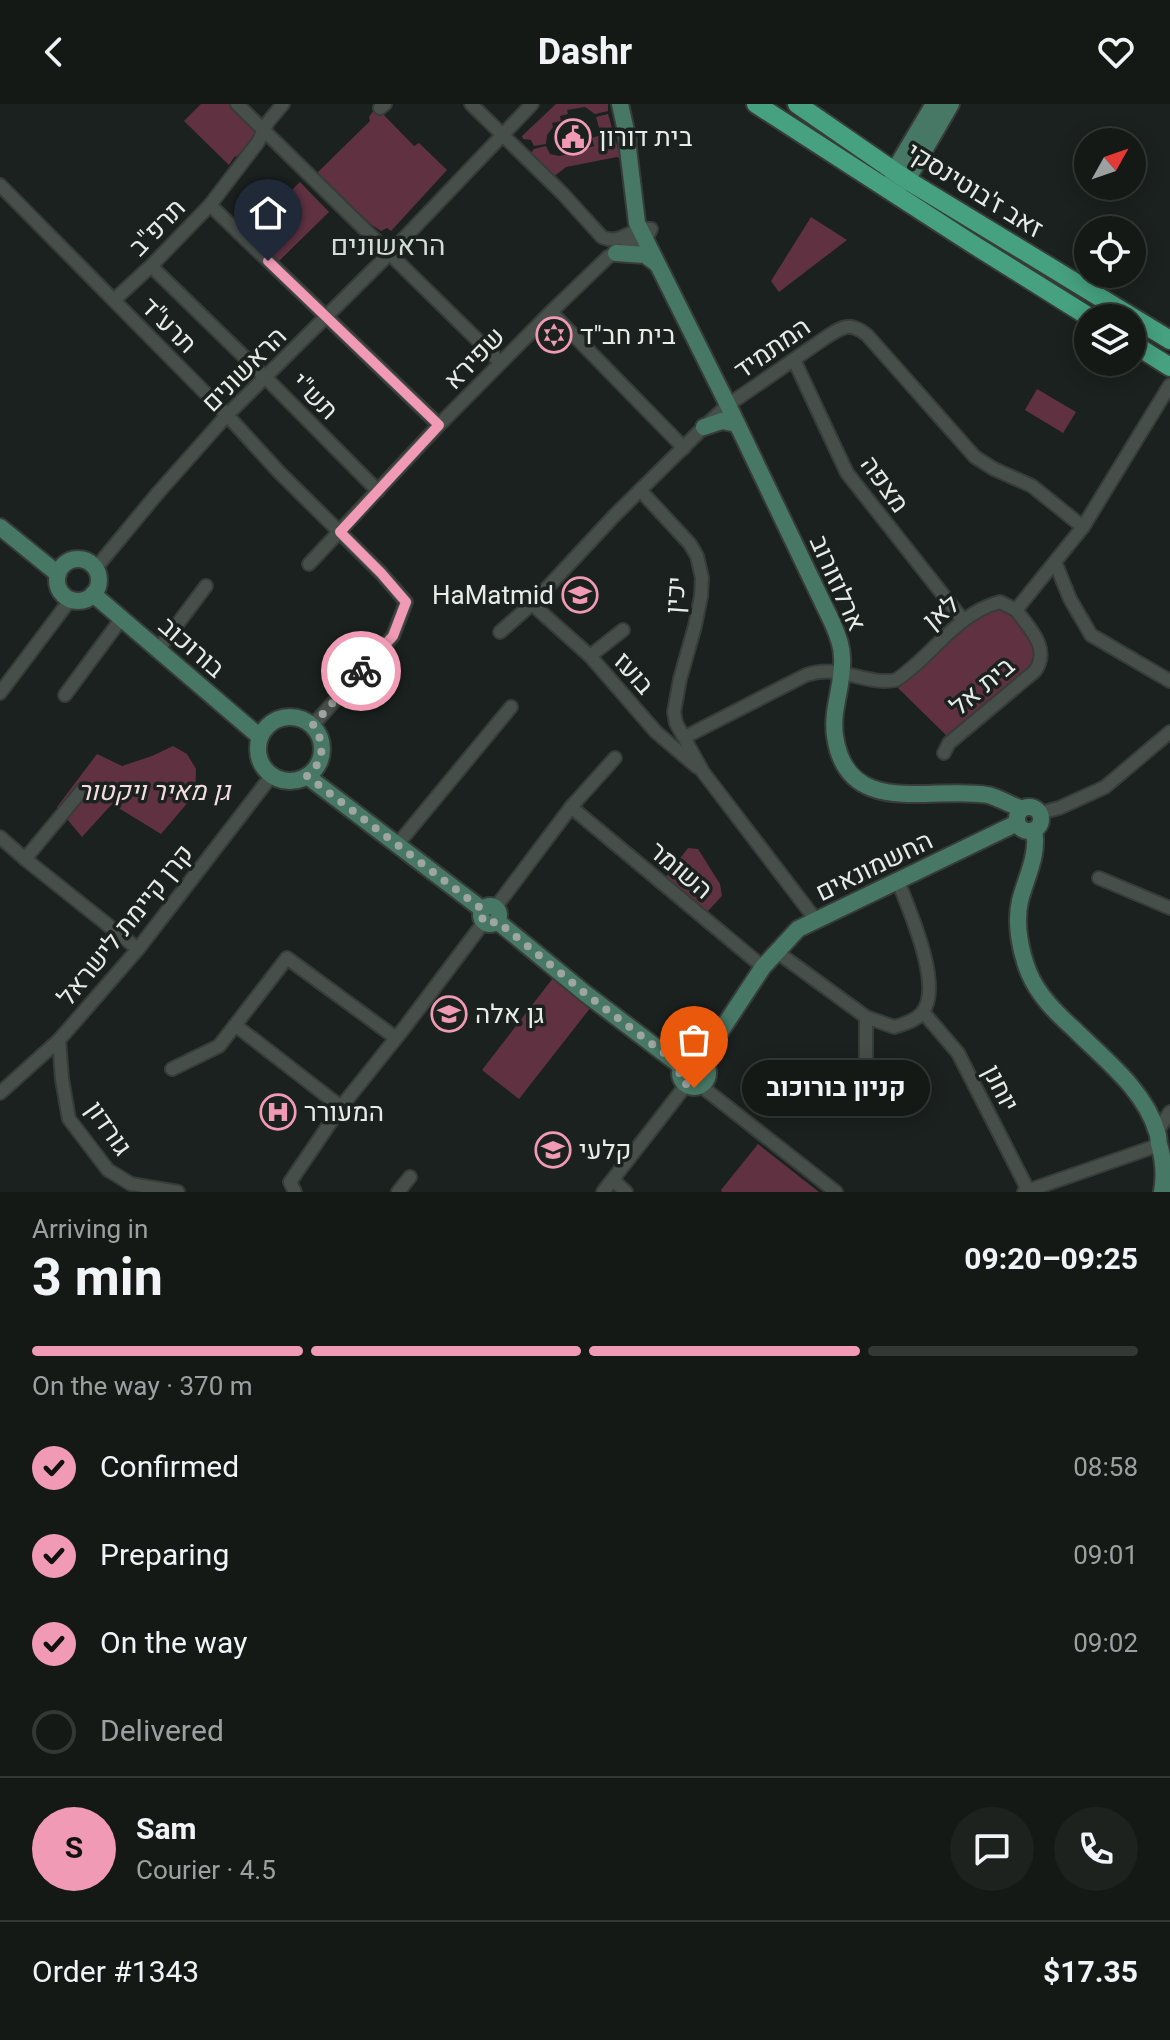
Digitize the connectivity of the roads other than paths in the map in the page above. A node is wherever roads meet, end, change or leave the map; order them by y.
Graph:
1 (237, 104) edge
2 (283, 104) edge
3 (471, 104) edge
4 (532, 104) edge
5 (620, 104) edge
6 (756, 104) edge
7 (797, 104) edge
8 (934, 104) edge
9 (951, 104) edge
10 (264, 131) junction
11 (918, 131) junction
12 (502, 136) junction
13 (877, 160) junction
14 (900, 175) junction
15 (0, 185) edge
16 (891, 191) junction
17 (210, 205) junction
18 (645, 232) junction
19 (602, 237) junction
20 (390, 253) junction
21 (612, 255) junction
22 (657, 264) junction
23 (151, 266) junction
24 (114, 300) junction
25 (1074, 307) edge
26 (551, 312) junction
27 (326, 317) junction
28 (699, 345) junction
29 (1146, 345) edge
30 (1168, 348) edge
31 (794, 360) junction
32 (500, 362) junction
33 (266, 378) junction
34 (1170, 385) edge
35 (728, 405) junction
36 (227, 415) junction
37 (737, 424) junction
38 (439, 425) junction
39 (704, 427) junction
40 (684, 448) junction
41 (640, 490) junction
42 (378, 491) junction
43 (0, 527) edge
44 (1083, 527) junction
45 (340, 532) junction
46 (1055, 562) junction
47 (309, 564) dead end
48 (95, 569) junction
49 (58, 574) junction
50 (206, 586) dead end
51 (93, 594) junction
52 (70, 600) junction
53 (532, 604) junction
54 (1016, 610) junction
55 (122, 618) junction
56 (963, 620) junction
57 (623, 630) dead end
58 (500, 632) dead end
59 (158, 650) junction
60 (590, 656) junction
61 (841, 672) junction
62 (1170, 681) edge
63 (1, 688) edge
64 (65, 695) dead end
65 (511, 707) dead end
66 (676, 723) junction
67 (313, 725) junction
68 (656, 732) junction
69 (1170, 732) edge
70 (260, 737) junction
71 (685, 737) junction
72 (944, 753) dead end
73 (615, 758) dead end
74 (703, 772) junction
75 (272, 775) junction
76 (307, 776) junction
77 (83, 789) dead end
78 (571, 807) junction
79 (1040, 813) junction
80 (1020, 816) junction
81 (1034, 830) junction
82 (0, 837) edge
83 (397, 845) junction
84 (25, 859) junction
85 (1099, 878) dead end
86 (898, 881) junction
87 (1170, 908) edge
88 (490, 915) junction
89 (816, 920) junction
90 (138, 949) junction
91 (777, 952) junction
92 (763, 967) junction
93 (923, 1012) junction
94 (866, 1017) junction
95 (235, 1025) junction
96 (396, 1038) junction
97 (59, 1040) junction
98 (701, 1061) junction
99 (681, 1066) junction
100 (866, 1067) dead end
101 (172, 1069) dead end
102 (694, 1086) junction
103 (0, 1093) edge
104 (341, 1107) junction
105 (1170, 1112) edge
106 (1158, 1139) junction
107 (410, 1177) dead end
108 (613, 1180) junction
109 (1026, 1191) edge
110 (178, 1192) edge
111 (295, 1192) edge
112 (398, 1192) edge
113 (603, 1192) edge
114 (626, 1192) edge
115 (836, 1192) edge
116 (1161, 1192) edge

1 - 10 street
2 - 10 street
3 - 12 street
4 - 12 street, הראשונים
5 - 18 street, ארלוזורוב
6 - 16 main road, זאב ז'בוטינסקי
7 - 13 main road, זאב ז'בוטינסקי
8 - 11 street
9 - 14 street
10 - 17 street
10 - 20 street
11 - 13 street
11 - 14 street
12 - 19 street
12 - 20 street, הראשונים
13 - 14 main road, זאב ז'בוטינסקי
14 - 16 street
14 - 30 main road, זאב ז'בוטינסקי
15 - 24 street, תרע"ד
16 - 25 main road, זאב ז'בוטינסקי
17 - 23 street, תרפ"ב
17 - 27 street, תרפ"ב
18 - 19 street
18 - 21 street, שפירא
18 - 22 street, ארלוזורוב
18 - 28 street, ארלוזורוב
19 - 21 street
20 - 27 street, הראשונים
20 - 32 street
21 - 22 street
21 - 26 street, שפירא
22 - 28 street, ארלוזורוב
23 - 24 street, תרפ"ב
23 - 33 street, תש"י
24 - 36 street, תרע"ד
26 - 32 street, שפירא
26 - 40 street
27 - 33 street, הראשונים
27 - 38 street, תרפ"ב
28 - 35 street, ארלוזורוב
29 - 30 main road, זאב ז'בוטינסקי
31 - 35 street, המתמיד
31 - 44 street, המתמיד
31 - 56 street, מצפה
32 - 38 street, שפירא
33 - 36 street, הראשונים
33 - 42 street, תש"י
34 - 44 street
35 - 37 street, ארלוזורוב
35 - 39 street, המתמיד
36 - 45 street, תרע"ד
36 - 48 street, הראשונים
37 - 39 street
37 - 61 street, ארלוזורוב
38 - 42 street, שפירא
39 - 40 street, המתמיד
40 - 41 street, המתמיד
41 - 53 street, המתמיד
41 - 66 street, יכין
42 - 45 street, שפירא
43 - 49 street
44 - 46 street
45 - 47 street, שפירא
45 - 67 street
46 - 54 street
46 - 62 street
48 - 49 street
48 - 51 street
49 - 52 street
50 - 59 street
51 - 52 street
51 - 55 street, בורוכוב
52 - 63 street
53 - 58 street, המתמיד
53 - 60 street, בועז
54 - 56 street, לאן
54 - 72 street, בית אל
55 - 59 street, בורוכוב
55 - 64 street
56 - 61 street, לאן
57 - 60 street
59 - 70 street, בורוכוב
60 - 68 street, בועז
61 - 71 street, לאן
61 - 80 street, ארלוזורוב
65 - 83 street
66 - 68 street
66 - 71 street
67 - 70 street
67 - 76 street
68 - 74 street, בועז
69 - 79 street
70 - 75 street
71 - 74 street, בועז
73 - 78 street
74 - 89 street, בועז
75 - 76 street
75 - 90 street, קרן קיימת לישראל
76 - 83 street
77 - 84 street
78 - 88 street
78 - 92 street, השומר
79 - 80 street
79 - 81 street
80 - 81 street
80 - 86 street, החשמונאים
81 - 106 street
82 - 84 street
83 - 88 street
84 - 90 street
85 - 87 street
86 - 89 street, החשמונאים
86 - 93 street
88 - 96 street
88 - 99 street
89 - 91 street, החשמונאים
90 - 97 street, קרן קיימת לישראל
91 - 92 street, החשמונאים
91 - 94 street
92 - 98 street, החשמונאים
93 - 94 street
93 - 109 street, יוחנן
94 - 100 street
95 - 96 street
95 - 101 street
95 - 104 street
96 - 104 street
97 - 103 street, קרן קיימת לישראל
97 - 110 street, גורדון
98 - 99 street
98 - 102 street
99 - 102 street
102 - 108 street
102 - 115 street
104 - 111 street
105 - 106 street
106 - 109 street
106 - 116 street
107 - 112 street
108 - 113 street
108 - 114 street

